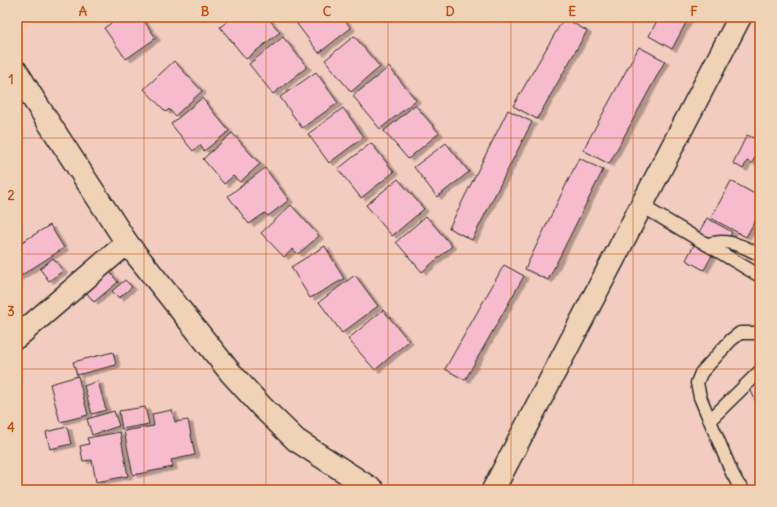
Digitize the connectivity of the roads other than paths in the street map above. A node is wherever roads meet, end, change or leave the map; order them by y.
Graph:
1 (740, 17) edge
2 (17, 72) edge
3 (642, 206) junction
4 (127, 243) junction
5 (706, 244) junction
6 (760, 255) edge
7 (760, 276) edge
8 (760, 333) edge
9 (17, 337) edge
10 (760, 371) edge
11 (710, 420) junction
12 (373, 490) edge
13 (494, 490) edge
14 (743, 490) edge

1 - 3 street
2 - 4 street
3 - 5 lane
3 - 13 street
4 - 9 street
4 - 12 street
5 - 6 lane
5 - 7 lane
8 - 11 lane
10 - 11 lane
11 - 14 lane

